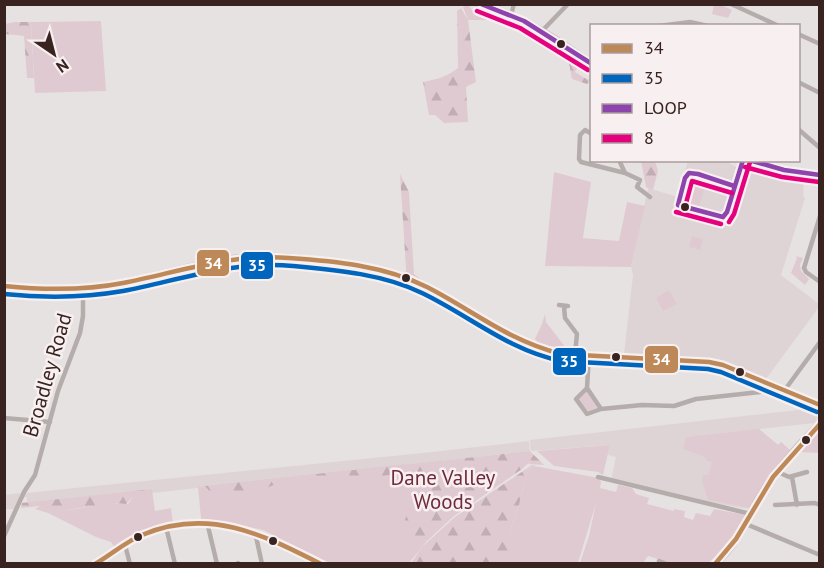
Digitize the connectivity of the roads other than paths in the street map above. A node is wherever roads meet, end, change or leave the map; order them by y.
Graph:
1 (514, 4) edge
2 (568, 4) edge
3 (731, 4) edge
4 (482, 5) edge
5 (511, 15) junction
6 (674, 24) edge
7 (699, 24) edge
8 (775, 24) edge
9 (542, 31) junction
10 (800, 35) edge
11 (819, 44) edge
12 (590, 63) edge
13 (800, 83) edge
14 (819, 93) edge
15 (800, 131) edge
16 (590, 133) edge
17 (819, 148) edge
18 (620, 162) edge
19 (753, 162) edge
20 (772, 162) edge
21 (771, 168) junction
22 (625, 173) junction
23 (819, 175) edge
24 (650, 197) dead end
25 (819, 219) edge
26 (819, 282) edge
27 (4, 286) edge
28 (83, 288) junction
29 (564, 306) dead end
30 (819, 342) edge
31 (575, 354) junction
32 (589, 354) junction
33 (694, 362) junction
34 (588, 364) junction
35 (769, 384) junction
36 (586, 388) junction
37 (784, 391) junction
38 (819, 405) edge
39 (601, 409) junction
40 (4, 418) edge
41 (50, 422) junction
42 (819, 424) edge
43 (807, 471) dead end
44 (778, 472) junction
45 (598, 477) dead end
46 (792, 477) junction
47 (779, 504) dead end
48 (797, 505) junction
49 (819, 505) edge
50 (751, 514) junction
51 (207, 522) junction
52 (746, 524) junction
53 (166, 527) junction
54 (255, 532) junction
55 (4, 536) edge
56 (125, 545) junction
57 (819, 555) edge
58 (94, 564) edge
59 (130, 564) edge
60 (175, 564) edge
61 (217, 564) edge
62 (262, 564) edge
63 (322, 564) edge
64 (715, 564) edge

1 - 5 street
2 - 9 street
3 - 8 street
4 - 5 main road
5 - 9 main road
6 - 7 street
9 - 12 main road
10 - 11 street
13 - 14 street
15 - 17 street
16 - 22 street
18 - 22 street
19 - 21 main road
20 - 21 street
21 - 23 main road
22 - 24 street
25 - 26 street
27 - 28 main road
28 - 31 main road
28 - 41 street, Broadley Road
29 - 31 street
30 - 37 street
31 - 32 main road
32 - 33 main road
32 - 34 street
33 - 34 street
33 - 35 main road
34 - 36 street
35 - 37 main road
35 - 39 street
36 - 39 street
36 - 39 street
37 - 38 main road
40 - 41 street
41 - 55 street, Broadley Road
42 - 44 main road
43 - 46 street
44 - 46 street
44 - 50 main road
45 - 50 street
46 - 48 street
47 - 48 street
48 - 49 street
50 - 52 main road
51 - 53 street
51 - 54 street
51 - 61 street
52 - 57 street
52 - 64 main road
53 - 56 street
53 - 60 street
54 - 62 street
54 - 63 street
56 - 58 street
56 - 59 street

